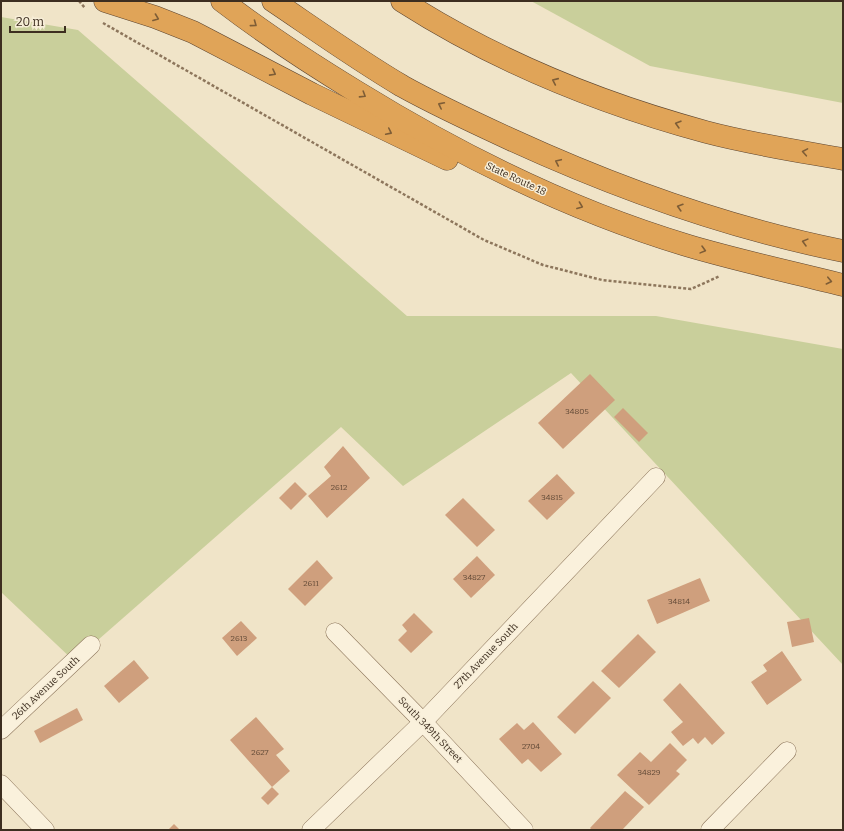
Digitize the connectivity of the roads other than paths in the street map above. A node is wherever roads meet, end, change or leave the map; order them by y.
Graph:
1 (222, 1) edge
2 (273, 1) edge
3 (402, 1) edge
4 (412, 1) edge
5 (96, 10) edge
6 (438, 24) junction
7 (843, 159) edge
8 (544, 192) junction
9 (843, 251) edge
10 (843, 285) edge
11 (656, 477) dead end
12 (334, 632) dead end
13 (91, 645) dead end
14 (423, 722) junction
15 (1, 730) edge
16 (787, 751) dead end
17 (1, 784) edge
18 (45, 830) edge
19 (312, 830) edge
20 (524, 830) edge
21 (710, 830) edge

1 -> 8 highway, State Route 18
9 -> 2 highway
3 - 6 highway
4 - 6 highway
5 -> 8 highway
7 -> 6 highway
8 -> 10 highway, State Route 18
11 - 14 street, 27th Avenue South
12 - 14 street, South 349th Street
13 - 15 street, 26th Avenue South
14 - 19 street, 27th Avenue South
14 - 20 street, South 349th Street
16 - 21 street
17 - 18 street

